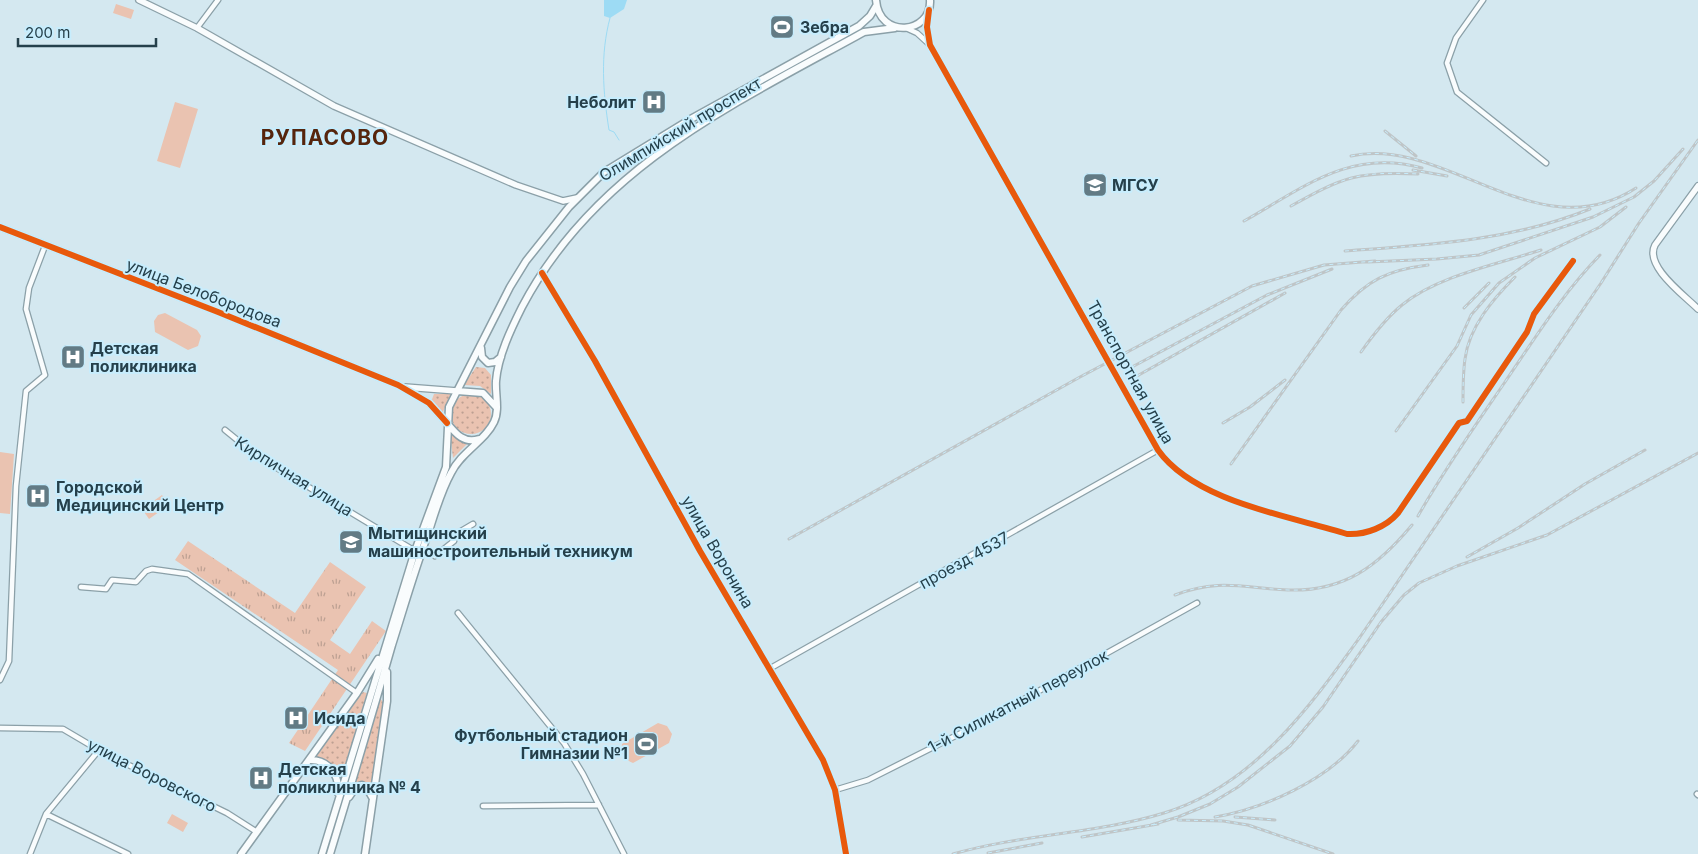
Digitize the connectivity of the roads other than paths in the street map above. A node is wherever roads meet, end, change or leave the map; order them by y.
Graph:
1 (139, 0) edge
2 (218, 0) edge
3 (930, 0) edge
4 (1483, 0) edge
5 (876, 3) edge
6 (929, 10) junction
7 (198, 28) junction
8 (895, 28) junction
9 (906, 28) junction
10 (930, 46) junction
11 (646, 146) junction
12 (631, 156) junction
13 (654, 156) junction
14 (1546, 163) dead end
15 (640, 168) junction
16 (1698, 186) edge
17 (577, 198) junction
18 (559, 200) junction
19 (560, 217) junction
20 (0, 227) edge
21 (45, 246) junction
22 (1573, 261) dead end
23 (542, 274) junction
24 (1698, 308) edge
25 (481, 347) junction
26 (501, 356) junction
27 (398, 386) junction
28 (457, 391) junction
29 (496, 408) junction
30 (447, 423) junction
31 (225, 430) dead end
32 (484, 436) junction
33 (1158, 450) junction
34 (473, 524) dead end
35 (415, 551) junction
36 (435, 556) dead end
37 (80, 587) dead end
38 (1196, 603) dead end
39 (458, 613) dead end
40 (383, 651) junction
41 (386, 666) junction
42 (769, 669) junction
43 (0, 680) edge
44 (357, 693) junction
45 (0, 728) edge
46 (99, 750) junction
47 (309, 760) junction
48 (835, 790) junction
49 (372, 799) junction
50 (336, 804) junction
51 (599, 805) junction
52 (483, 806) dead end
53 (344, 807) junction
54 (46, 814) junction
55 (257, 832) junction
56 (30, 854) edge
57 (128, 854) edge
58 (241, 854) edge
59 (322, 854) edge
60 (330, 854) edge
61 (365, 854) edge
62 (624, 854) edge
63 (846, 854) edge

1 - 7 street
2 - 7 street
3 - 6 main road
4 - 14 street
5 - 8 main road
5 - 11 main road, Олимпийский проспект
6 - 9 main road
6 - 10 street, Транспортная улица
7 - 18 street
8 - 9 main road, Олимпийский проспект
8 - 13 main road, Олимпийский проспект
9 - 10 street, Транспортная улица
10 - 33 street, Транспортная улица
11 - 12 main road, Олимпийский проспект
11 - 13 main road
12 - 15 main road
12 - 17 main road, Олимпийский проспект
13 - 15 main road, Олимпийский проспект
15 - 23 main road, Олимпийский проспект
16 - 24 street
17 - 18 street
17 - 19 main road, Олимпийский проспект
18 - 19 street
19 - 25 main road, Олимпийский проспект
20 - 21 street, улица Белобородова
21 - 27 street, улица Белобородова
21 - 43 street
22 - 33 street, Транспортная улица
23 - 26 main road, Олимпийский проспект
23 - 42 street, улица Воронина
25 - 26 main road
25 - 28 main road, Олимпийский проспект
26 - 29 main road, Олимпийский проспект
27 - 28 street
27 - 30 street
28 - 29 main road
28 - 30 main road, Олимпийский проспект
29 - 32 main road, Олимпийский проспект
30 - 32 main road
30 - 35 main road, Олимпийский проспект
31 - 35 street, Кирпичная улица
32 - 41 main road, Олимпийский проспект
33 - 42 street, проезд 4537
34 - 36 street
35 - 40 main road, Олимпийский проспект
37 - 44 street
38 - 48 street, 1-й Силикатный переулок
39 - 51 street
40 - 44 main road
40 - 50 main road, Олимпийский проспект
41 - 49 main road
41 - 53 main road, Олимпийский проспект
42 - 48 street, улица Воронина
44 - 47 main road
45 - 46 street, улица Воровского
46 - 54 street
46 - 55 street, улица Воровского
47 - 50 main road
47 - 55 main road
48 - 63 street, улица Воронина
49 - 53 main road
49 - 61 main road
50 - 59 main road, Олимпийский проспект
51 - 52 street
51 - 62 street
53 - 60 main road, Олимпийский проспект
54 - 56 street
54 - 57 street
55 - 58 main road

